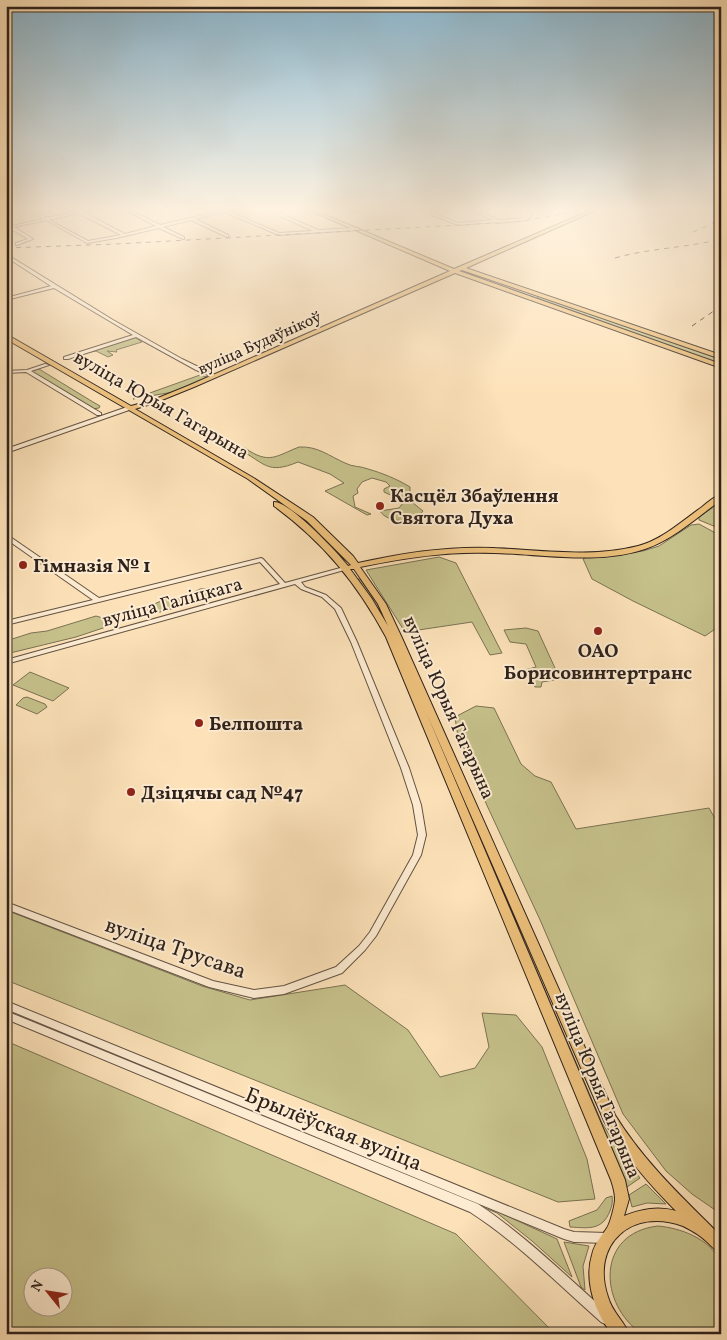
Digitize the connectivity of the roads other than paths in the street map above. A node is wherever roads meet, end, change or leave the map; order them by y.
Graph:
1 (29, 271) edge
2 (454, 271) joint
3 (469, 271) edge
4 (53, 287) junction
5 (6, 299) edge
6 (136, 335) junction
7 (6, 336) edge
8 (6, 341) edge
9 (721, 357) edge
10 (66, 358) dead end
11 (47, 365) junction
12 (721, 366) edge
13 (27, 371) junction
14 (6, 372) edge
15 (215, 376) junction
16 (177, 392) junction
17 (155, 401) junction
18 (124, 408) junction
19 (99, 414) junction
20 (145, 417) junction
21 (49, 434) junction
22 (6, 446) edge
23 (6, 451) edge
24 (721, 496) edge
25 (6, 536) edge
26 (351, 567) junction
27 (297, 582) junction
28 (284, 585) junction
29 (98, 600) junction
30 (6, 623) edge
31 (6, 662) edge
32 (6, 905) edge
33 (6, 1004) edge
34 (6, 1015) edge
35 (197, 1088) junction
36 (705, 1230) junction
37 (611, 1234) junction
38 (719, 1243) edge
39 (619, 1331) edge

1 - 4 street
2 - 12 main road
2 - 15 main road, вуліца Будаўнікоў
3 - 9 main road
4 - 5 street
4 - 6 street
6 - 10 street
6 - 15 street
7 - 18 main road, вуліца Юрыя Гагарына
8 - 11 main road, вуліца Юрыя Гагарына
11 - 13 street
11 - 18 main road, вуліца Юрыя Гагарына
13 - 14 street
13 - 19 street
15 - 16 main road, вуліца Будаўнікоў
16 - 17 main road, вуліца Будаўнікоў
16 - 18 main road, вуліца Будаўнікоў
17 - 18 main road, вуліца Будаўнікоў
17 - 20 main road
18 - 19 street, вуліца Будаўнікоў
18 - 20 main road, вуліца Юрыя Гагарына
18 - 21 street, вуліца Будаўнікоў
18 - 26 main road, вуліца Юрыя Гагарына
19 - 21 street, вуліца Будаўнікоў
20 - 26 main road, вуліца Юрыя Гагарына
21 - 22 street, вуліца Будаўнікоў
21 - 23 street, вуліца Будаўнікоў
24 - 26 main road
25 - 29 street
26 - 27 street, вуліца Галіцкага
26 - 36 main road, вуліца Юрыя Гагарына
26 - 37 main road, вуліца Юрыя Гагарына
27 - 28 street, вуліца Галіцкага
27 - 32 street, вуліца Трусава
28 - 29 street
28 - 31 street, вуліца Галіцкага
29 - 30 street
33 - 35 street, Брылёўская вуліца
34 - 35 street, Брылёўская вуліца
35 - 37 street, Брылёўская вуліца
35 - 39 street, Брылёўская вуліца
36 - 37 main road, вуліца Юрыя Гагарына
36 - 38 main road, вуліца Юрыя Гагарына
37 - 39 main road, вуліца Юрыя Гагарына

